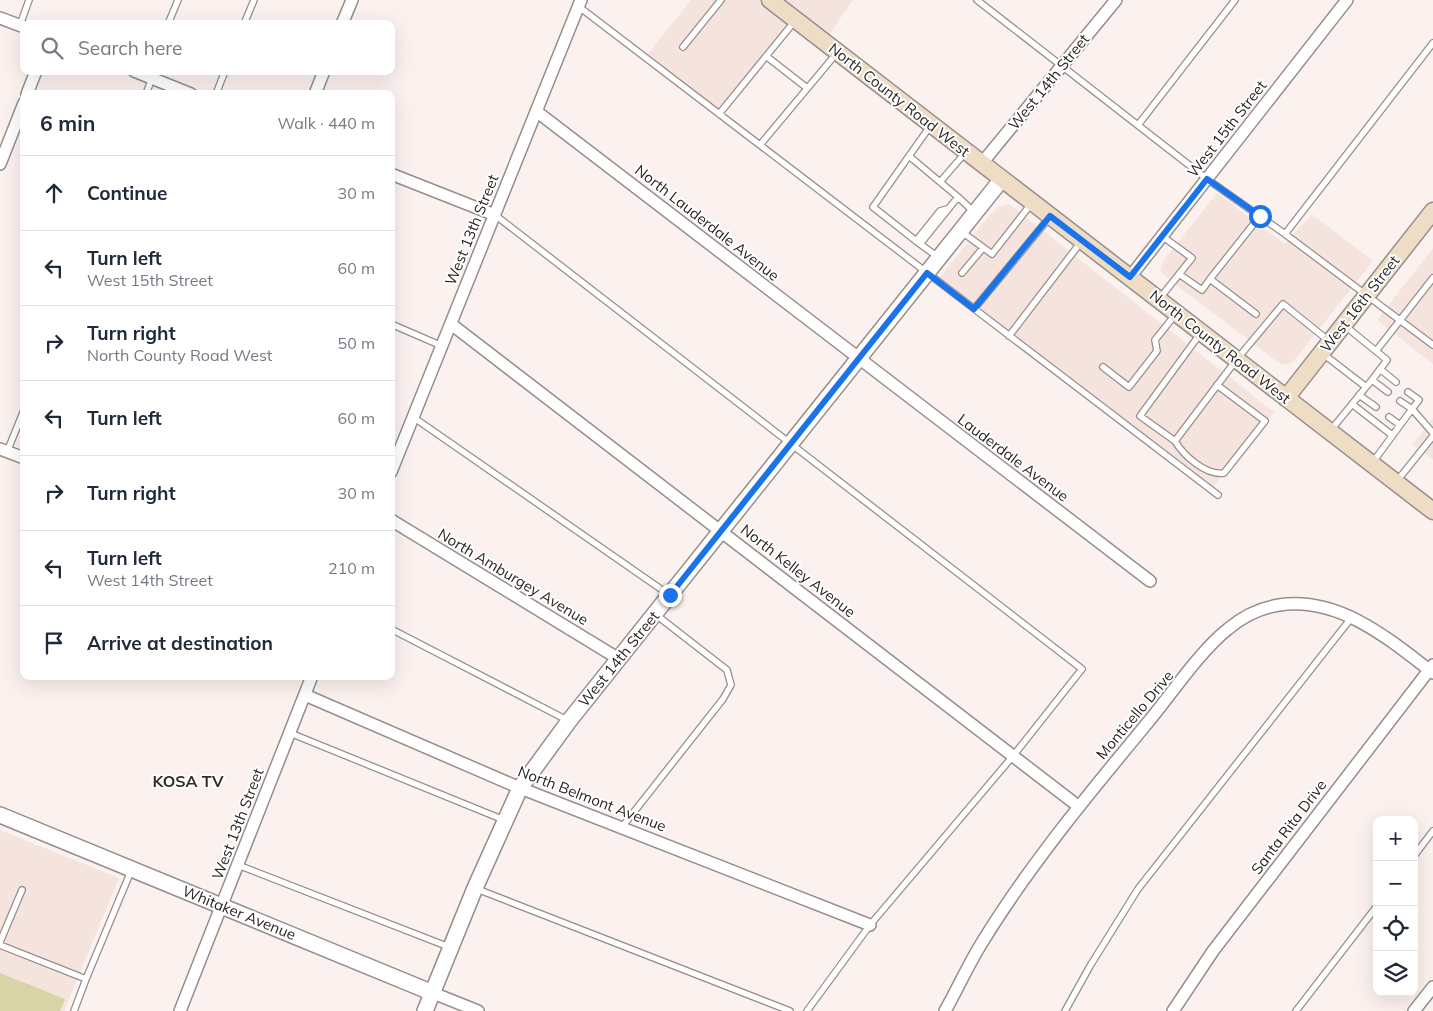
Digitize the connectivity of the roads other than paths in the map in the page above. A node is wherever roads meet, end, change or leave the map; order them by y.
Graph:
1 (29, 0) edge
2 (178, 0) edge
3 (254, 0) edge
4 (352, 0) edge
5 (721, 0) edge
6 (770, 0) edge
7 (978, 0) edge
8 (1116, 0) edge
9 (1235, 0) edge
10 (1347, 0) edge
11 (580, 3) edge
12 (0, 18) edge
13 (24, 20) edge
14 (170, 20) edge
15 (246, 20) edge
16 (344, 20) edge
17 (796, 20) junction
18 (20, 25) edge
19 (1433, 43) edge
20 (684, 47) dead end
21 (837, 52) junction
22 (766, 56) junction
23 (1064, 66) junction
24 (34, 75) edge
25 (149, 75) edge
26 (223, 75) edge
27 (322, 75) edge
28 (807, 88) junction
29 (29, 90) edge
30 (147, 90) edge
31 (182, 90) edge
32 (218, 90) edge
33 (317, 90) edge
34 (536, 111) junction
35 (20, 113) edge
36 (719, 114) junction
37 (932, 125) junction
38 (1138, 125) junction
39 (760, 145) junction
40 (966, 151) junction
41 (909, 156) junction
42 (982, 163) junction
43 (0, 164) edge
44 (395, 176) edge
45 (1002, 179) junction
46 (1207, 179) junction
47 (940, 182) junction
48 (958, 197) junction
49 (1032, 202) junction
50 (1433, 211) edge
51 (975, 213) junction
52 (495, 215) junction
53 (1050, 216) junction
54 (1260, 216) junction
55 (960, 231) junction
56 (1285, 234) junction
57 (1162, 236) junction
58 (1082, 240) junction
59 (918, 242) junction
60 (983, 248) junction
61 (939, 258) junction
62 (927, 273) junction
63 (962, 273) dead end
64 (1179, 274) junction
65 (1130, 277) junction
66 (1433, 278) edge
67 (1210, 279) junction
68 (1366, 296) junction
69 (1159, 299) junction
70 (974, 309) junction
71 (1176, 313) junction
72 (1256, 314) dead end
73 (1399, 320) junction
74 (451, 324) junction
75 (1343, 325) junction
76 (395, 326) edge
77 (1201, 332) junction
78 (1009, 336) junction
79 (1433, 345) edge
80 (442, 346) junction
81 (1326, 347) junction
82 (1376, 351) junction
83 (858, 359) junction
84 (1237, 359) junction
85 (1103, 367) dead end
86 (1380, 369) junction
87 (1372, 380) junction
88 (1396, 382) dead end
89 (1218, 385) junction
90 (1366, 387) junction
91 (1388, 392) dead end
92 (1408, 392) dead end
93 (1360, 395) junction
94 (1286, 398) junction
95 (1400, 401) dead end
96 (1352, 404) junction
97 (1376, 407) dead end
98 (1412, 410) junction
99 (414, 417) junction
100 (1389, 417) dead end
101 (20, 418) edge
102 (1400, 425) junction
103 (1330, 431) junction
104 (1433, 434) edge
105 (1392, 435) junction
106 (1175, 441) junction
107 (791, 443) junction
108 (4, 451) edge
109 (20, 457) edge
110 (395, 462) edge
111 (1371, 463) junction
112 (1396, 482) junction
113 (1218, 495) dead end
114 (1433, 511) edge
115 (395, 522) edge
116 (721, 531) junction
117 (1150, 581) dead end
118 (670, 595) junction
119 (655, 614) junction
120 (1352, 617) junction
121 (395, 631) edge
122 (619, 659) junction
123 (1432, 669) edge
124 (311, 680) edge
125 (305, 695) junction
126 (569, 721) junction
127 (290, 733) junction
128 (1013, 756) junction
129 (520, 788) junction
130 (1078, 806) junction
131 (0, 815) edge
132 (506, 820) junction
133 (622, 827) junction
134 (1433, 832) edge
135 (1418, 851) edge
136 (238, 865) junction
137 (132, 869) junction
138 (475, 888) junction
139 (22, 890) dead end
140 (222, 906) junction
141 (1373, 911) edge
142 (870, 925) junction
143 (0, 944) edge
144 (451, 948) junction
145 (86, 979) junction
146 (1433, 987) edge
147 (433, 993) junction
148 (74, 1011) edge
149 (181, 1011) edge
150 (425, 1011) edge
151 (478, 1011) edge
152 (790, 1011) edge
153 (807, 1011) edge
154 (945, 1011) edge
155 (1065, 1011) edge
156 (1173, 1011) edge
157 (1296, 1011) edge
158 (1414, 1011) edge

1 - 13 lane
2 - 14 lane
3 - 15 lane
4 - 16 street
5 - 20 lane
6 - 17 main road, North County Road West
7 - 23 lane
8 - 23 street, West 14th Street
9 - 38 lane
10 - 46 street, West 15th Street
11 - 34 street, West 13th Street
11 - 36 lane
12 - 18 street
17 - 21 main road, North County Road West
17 - 22 lane
19 - 56 lane
21 - 28 lane
21 - 37 main road, North County Road West
22 - 28 lane
22 - 36 lane
23 - 38 lane
23 - 42 street, West 14th Street
24 - 29 street
25 - 30 lane
25 - 31 street
26 - 32 lane
27 - 33 street
28 - 39 lane
34 - 52 street, West 13th Street
34 - 83 street, North Lauderdale Avenue
35 - 43 street
36 - 39 lane
37 - 40 main road, North County Road West
37 - 41 lane
38 - 46 lane
39 - 62 lane
40 - 42 main road, North County Road West
40 - 47 lane
41 - 47 lane
41 - 59 lane
42 - 45 main road, North County Road West
44 - 52 street
45 - 49 main road, North County Road West
45 - 51 street, West 14th Street
46 - 54 lane
46 - 57 street, West 15th Street
47 - 48 lane
48 - 51 lane
48 - 59 lane
49 - 53 main road, North County Road West
49 - 60 lane
50 - 68 main road, West 16th Street
51 - 55 street, West 14th Street
52 - 74 street, West 13th Street
52 - 107 lane
53 - 58 main road, North County Road West
53 - 70 lane
54 - 56 lane
54 - 67 lane
55 - 60 lane
55 - 61 street, West 14th Street
56 - 68 lane
57 - 64 lane
57 - 65 street, West 15th Street
58 - 65 main road, North County Road West
58 - 78 lane
59 - 61 lane
60 - 63 lane
61 - 62 street, West 14th Street
62 - 70 lane
62 - 83 street, West 14th Street
64 - 67 lane
64 - 69 lane
65 - 69 main road, North County Road West
66 - 73 lane
67 - 72 lane
68 - 73 lane
68 - 75 main road, West 16th Street
69 - 71 main road, North County Road West
70 - 78 lane
71 - 77 main road, North County Road West
71 - 85 lane
73 - 79 lane
73 - 82 lane
74 - 80 street, West 13th Street
74 - 116 street, North Kelley Avenue
75 - 81 main road, West 16th Street
75 - 82 lane
76 - 80 lane
77 - 84 main road, North County Road West
77 - 106 lane
78 - 113 lane
80 - 99 street, West 13th Street
81 - 84 lane
81 - 90 lane
81 - 94 main road, West 16th Street
82 - 86 lane
83 - 107 street, West 14th Street
83 - 117 street, Lauderdale Avenue
84 - 89 lane
84 - 94 main road, North County Road West
86 - 87 lane
86 - 88 lane
87 - 90 lane
87 - 91 lane
89 - 106 lane
89 - 106 lane
90 - 93 lane
92 - 98 lane
93 - 96 lane
93 - 97 lane
94 - 103 main road, North County Road West
95 - 98 lane
96 - 103 lane
96 - 105 lane
98 - 102 lane
98 - 104 lane
99 - 110 street, West 13th Street
99 - 118 lane
100 - 102 lane
101 - 108 lane
102 - 105 lane
103 - 111 main road, North County Road West
104 - 112 lane
105 - 111 lane
107 - 116 street, West 14th Street
107 - 128 lane
108 - 109 street
111 - 112 main road, North County Road West
112 - 114 main road, North County Road West
115 - 122 street, North Amburgey Avenue
116 - 118 street, West 14th Street
116 - 128 street, North Kelley Avenue
118 - 119 street, West 14th Street
119 - 122 street, West 14th Street
119 - 133 lane
120 - 123 street, Monticello Drive
120 - 130 street, Monticello Drive
120 - 155 lane
121 - 126 lane
122 - 126 street, West 14th Street
123 - 156 street, Santa Rita Drive
124 - 125 street, West 13th Street
125 - 127 street, West 13th Street
125 - 129 street, North Belmont Avenue
126 - 129 street, West 14th Street
127 - 132 lane
127 - 136 street, West 13th Street
128 - 130 street, North Kelley Avenue
128 - 142 lane
129 - 132 street, West 14th Street
129 - 133 street, North Belmont Avenue
130 - 154 street, Monticello Drive
131 - 137 street, Whitaker Avenue
132 - 138 street, West 14th Street
133 - 142 street, North Belmont Avenue
134 - 135 lane
136 - 140 street, West 13th Street
136 - 144 lane
137 - 140 street, Whitaker Avenue
137 - 145 lane
138 - 144 street, West 14th Street
138 - 152 lane
139 - 143 lane
140 - 147 street, Whitaker Avenue
140 - 149 street, West 13th Street
141 - 157 lane
142 - 153 lane
143 - 145 lane
144 - 147 street, West 14th Street
145 - 148 lane
146 - 158 street
147 - 150 street, West 14th Street
147 - 151 street, Whitaker Avenue

